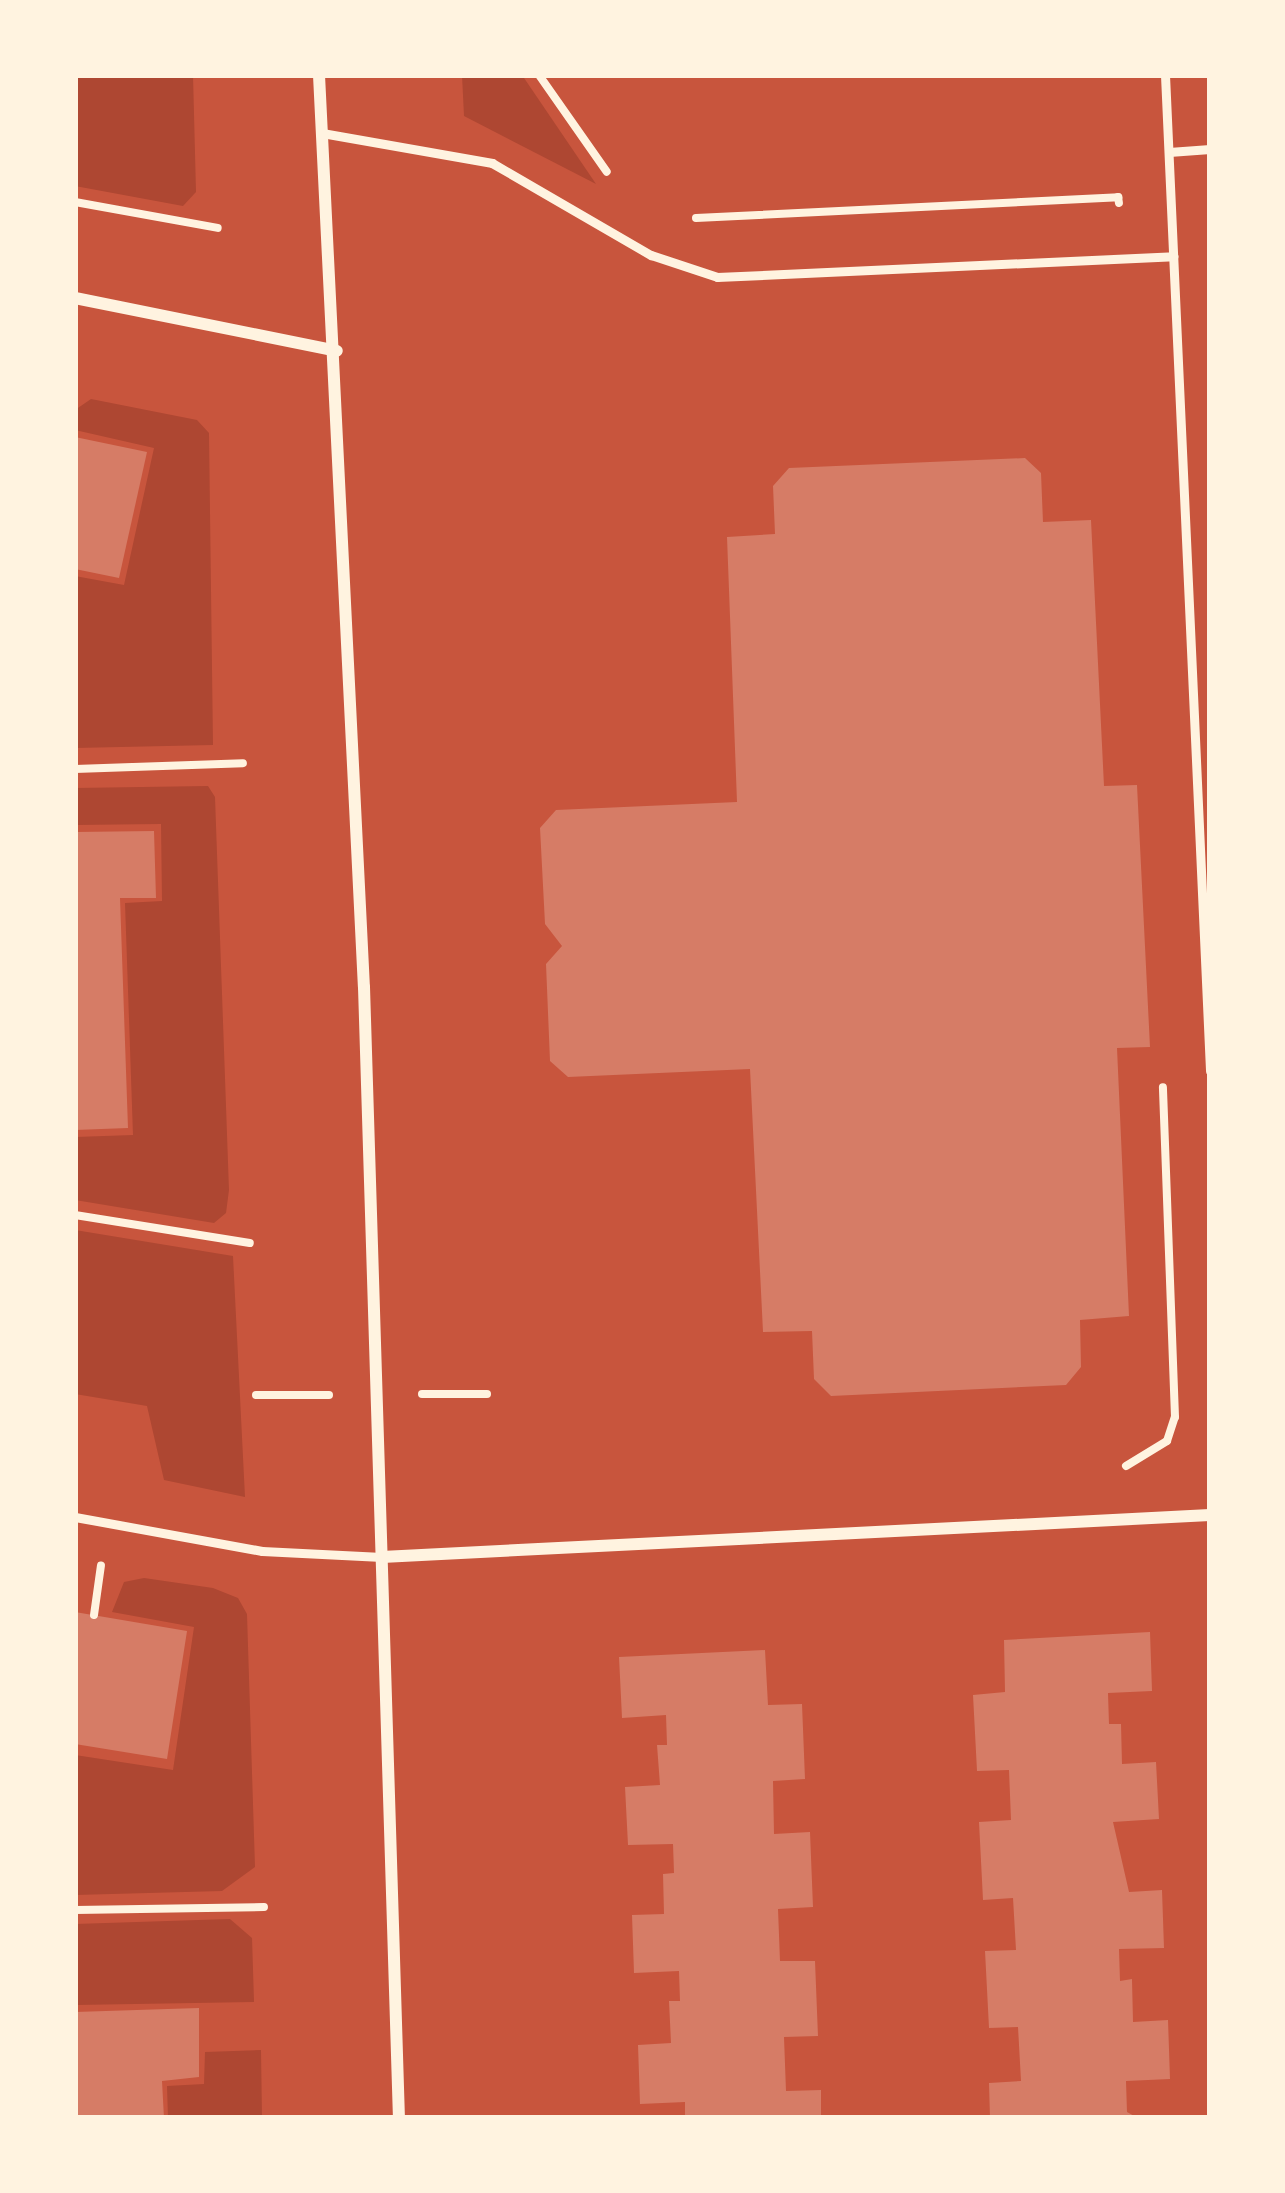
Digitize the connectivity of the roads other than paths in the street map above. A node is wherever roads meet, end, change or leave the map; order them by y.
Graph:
1 (319, 75) edge
2 (1165, 75) edge
3 (322, 133) junction
4 (1210, 149) edge
5 (1169, 152) junction
6 (1174, 256) junction
7 (75, 298) edge
8 (337, 351) junction
9 (1192, 689) junction
10 (1210, 689) edge
11 (1210, 1071) edge
12 (1210, 1515) edge
13 (75, 1516) edge
14 (382, 1557) junction
15 (398, 2118) edge

1 - 3 street
2 - 5 lane
3 - 6 lane
3 - 8 street
4 - 5 lane
5 - 6 lane
6 - 9 lane
7 - 8 street
8 - 14 street
9 - 10 lane
9 - 11 lane
12 - 14 street
13 - 14 lane
14 - 15 street

